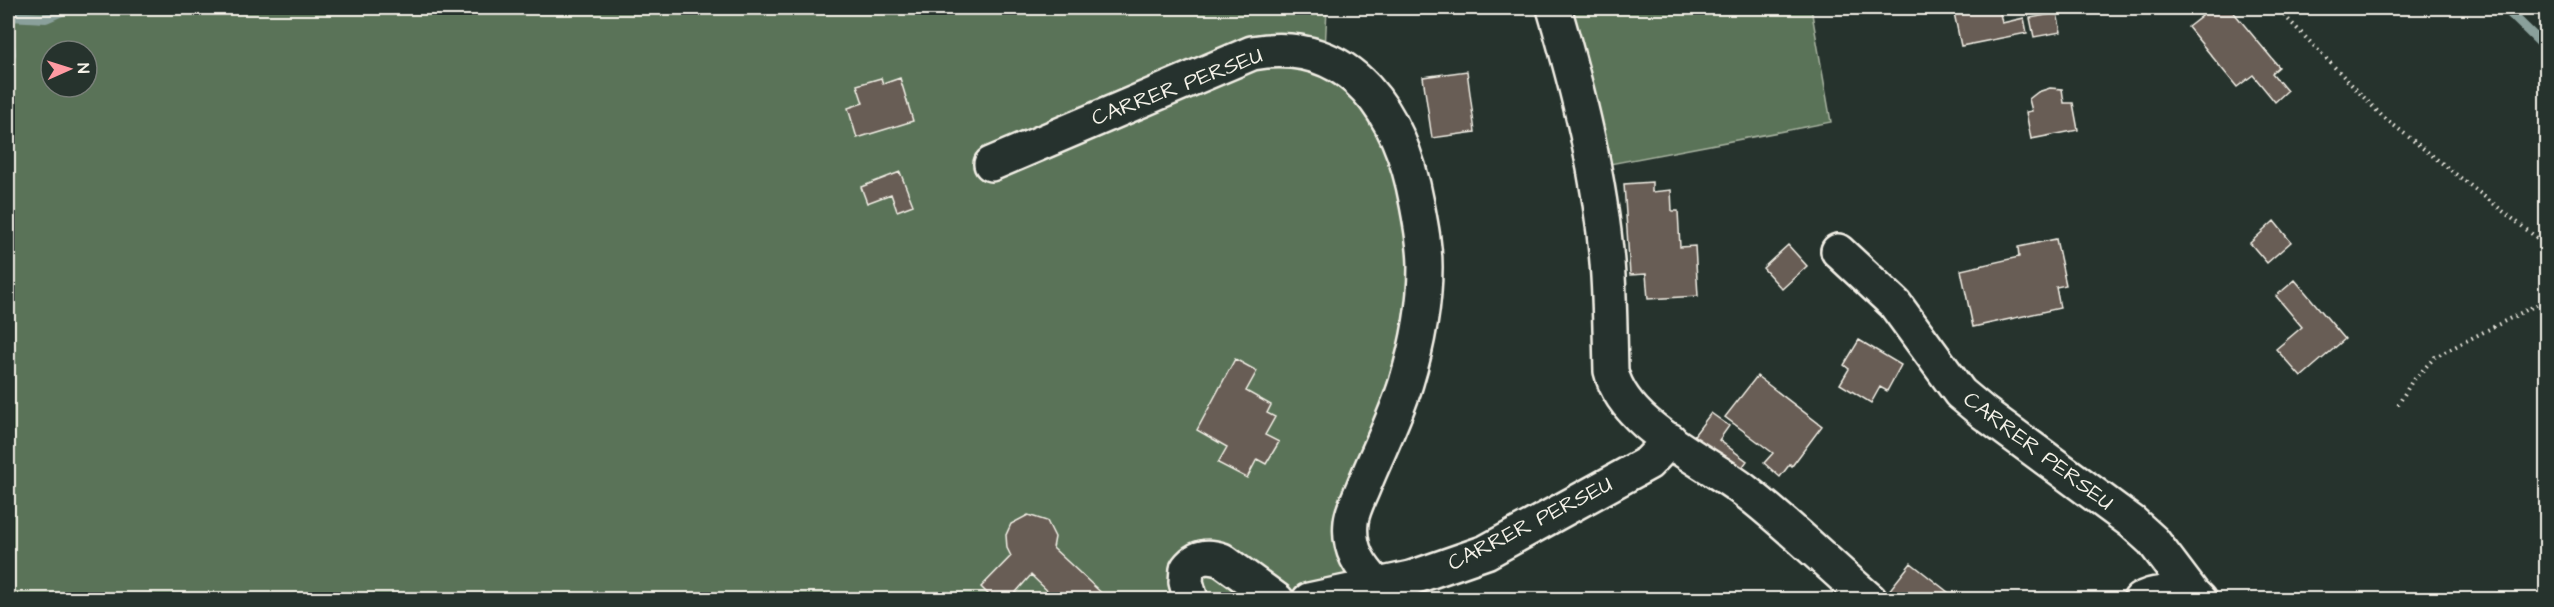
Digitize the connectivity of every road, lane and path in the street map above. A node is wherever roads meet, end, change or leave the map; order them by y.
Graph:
1 (1554, 8) edge
2 (2280, 10) dead end
3 (992, 164) dead end
4 (2547, 245) edge
5 (1838, 251) dead end
6 (2547, 300) edge
7 (2398, 405) dead end
8 (1670, 440) junction
9 (1378, 586) junction
10 (2196, 597) edge
11 (1864, 598) edge
12 (1191, 600) edge
13 (1277, 600) edge
14 (1309, 600) edge
15 (2140, 600) edge

1 - 8 street
2 - 4 path
3 - 9 street, CARRER PERSEU
5 - 10 street, CARRER PERSEU
6 - 7 path
8 - 9 street, CARRER PERSEU
8 - 11 street
9 - 14 street, CARRER PERSEU
10 - 15 street, CARRER PERSEU
12 - 13 street

